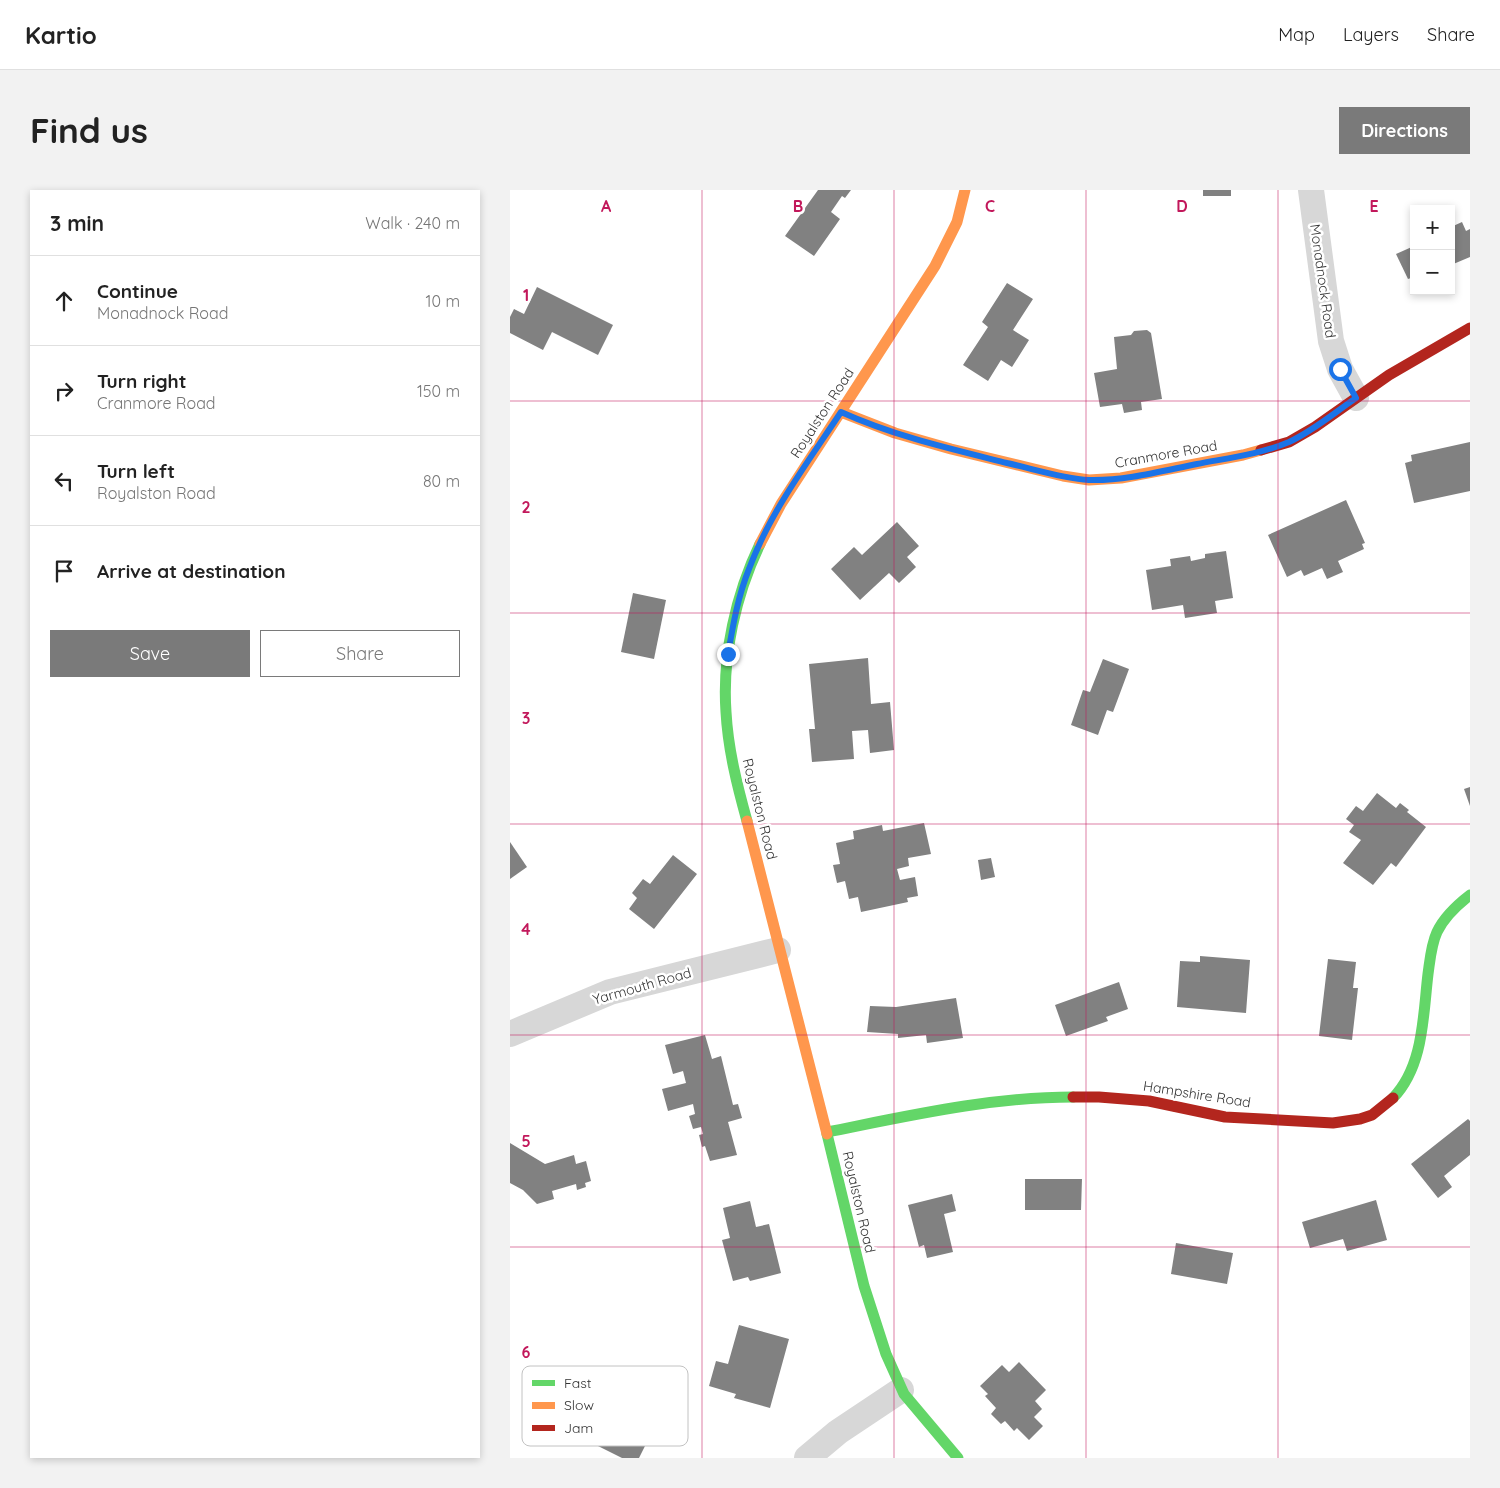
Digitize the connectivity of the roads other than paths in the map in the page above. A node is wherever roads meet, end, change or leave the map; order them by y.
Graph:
1 (965, 190) edge
2 (1311, 190) edge
3 (1470, 328) edge
4 (1356, 398) junction
5 (841, 412) junction
6 (1470, 895) edge
7 (778, 950) junction
8 (510, 1034) edge
9 (827, 1132) junction
10 (901, 1390) junction
11 (807, 1458) edge
12 (958, 1458) edge

1 - 5 street, Royalston Road
2 - 4 street, Monadnock Road
3 - 4 street, Cranmore Road
4 - 5 street, Cranmore Road
5 - 7 street, Royalston Road
6 - 9 street, Hampshire Road
7 - 8 street, Yarmouth Road
7 - 9 street, Royalston Road
9 - 10 street, Royalston Road
10 - 11 street
10 - 12 street, Royalston Road

